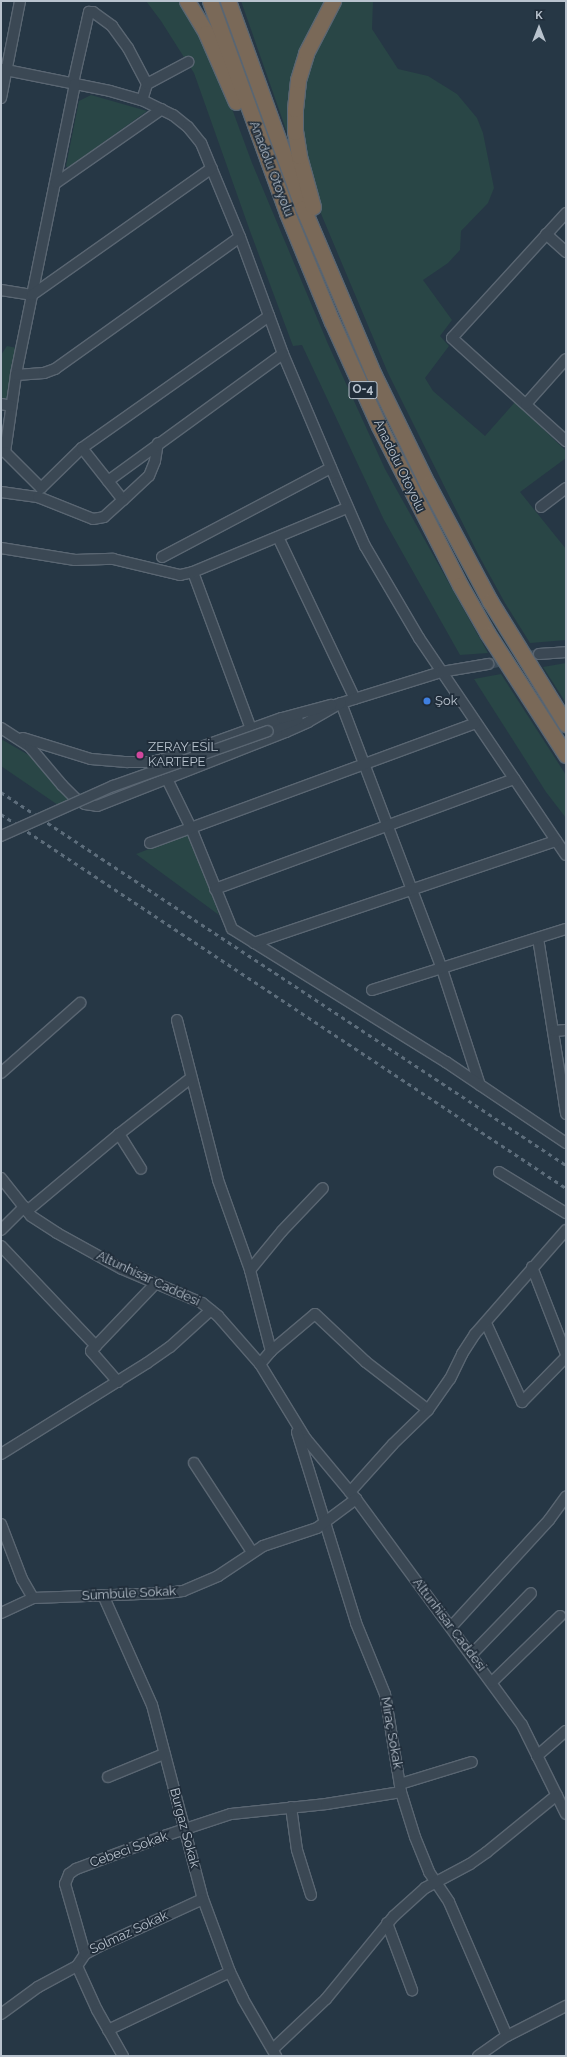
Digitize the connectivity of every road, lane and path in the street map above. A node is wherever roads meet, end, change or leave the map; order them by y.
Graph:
1 (20, 1) edge
2 (187, 1) edge
3 (210, 1) edge
4 (228, 1) edge
5 (333, 1) edge
6 (188, 62) dead end
7 (4, 69) edge
8 (74, 84) junction
9 (147, 84) junction
10 (1, 98) edge
11 (142, 100) junction
12 (162, 109) junction
13 (262, 149) junction
14 (212, 168) junction
15 (56, 183) junction
16 (565, 217) edge
17 (546, 234) junction
18 (240, 237) junction
19 (566, 252) edge
20 (1, 290) edge
21 (32, 295) junction
22 (269, 316) junction
23 (283, 354) junction
24 (566, 359) edge
25 (16, 375) junction
26 (526, 404) junction
27 (6, 405) edge
28 (566, 441) edge
29 (158, 444) junction
30 (82, 448) junction
31 (3, 451) edge
32 (330, 468) junction
33 (108, 481) junction
34 (428, 485) junction
35 (566, 488) edge
36 (1, 492) edge
37 (39, 493) junction
38 (123, 500) junction
39 (541, 507) dead end
40 (347, 508) junction
41 (278, 537) junction
42 (1, 548) edge
43 (162, 557) dead end
44 (193, 572) junction
45 (566, 652) edge
46 (539, 654) tunnel mouth
47 (488, 664) tunnel mouth
48 (441, 672) junction
49 (355, 699) junction
50 (341, 703) junction
51 (476, 724) junction
52 (566, 724) edge
53 (251, 729) junction
54 (6, 731) edge
55 (566, 755) edge
56 (365, 764) junction
57 (168, 779) junction
58 (514, 779) junction
59 (387, 825) junction
60 (190, 828) junction
61 (1, 836) edge
62 (556, 841) junction
63 (150, 843) dead end
64 (566, 856) edge
65 (215, 889) junction
66 (412, 890) junction
67 (566, 929) edge
68 (538, 938) junction
69 (254, 943) junction
70 (442, 969) junction
71 (372, 990) dead end
72 (80, 1003) dead end
73 (177, 1020) dead end
74 (566, 1030) edge
75 (554, 1031) junction
76 (1, 1073) edge
77 (191, 1078) junction
78 (480, 1085) junction
79 (565, 1101) edge
80 (566, 1114) edge
81 (119, 1134) junction
82 (564, 1140) edge
83 (141, 1169) dead end
84 (498, 1172) dead end
85 (3, 1185) edge
86 (323, 1188) dead end
87 (25, 1209) junction
88 (566, 1213) edge
89 (1, 1230) edge
90 (566, 1230) edge
91 (1, 1246) edge
92 (532, 1267) junction
93 (250, 1270) junction
94 (154, 1284) junction
95 (211, 1310) junction
96 (486, 1322) junction
97 (96, 1346) junction
98 (271, 1352) junction
99 (566, 1354) edge
100 (566, 1357) edge
101 (260, 1364) junction
102 (118, 1382) junction
103 (428, 1410) junction
104 (294, 1423) junction
105 (1, 1454) edge
106 (194, 1463) dead end
107 (353, 1495) junction
108 (566, 1497) edge
109 (325, 1523) junction
110 (1, 1524) edge
111 (252, 1552) junction
112 (531, 1593) dead end
113 (103, 1596) junction
114 (33, 1598) junction
115 (1, 1613) edge
116 (560, 1616) dead end
117 (451, 1627) junction
118 (471, 1655) junction
119 (492, 1682) junction
120 (566, 1731) edge
121 (164, 1754) junction
122 (537, 1756) junction
123 (472, 1762) dead end
124 (108, 1777) dead end
125 (400, 1788) junction
126 (556, 1795) junction
127 (291, 1807) junction
128 (566, 1814) edge
129 (186, 1829) junction
130 (436, 1882) junction
131 (311, 1895) dead end
132 (204, 1899) junction
133 (387, 1923) junction
134 (86, 1954) junction
135 (77, 1966) junction
136 (230, 1972) junction
137 (412, 1990) dead end
138 (566, 2006) edge
139 (1, 2014) edge
140 (108, 2030) junction
141 (507, 2036) junction
142 (275, 2054) edge
143 (123, 2056) edge
144 (478, 2056) edge

1 - 7 street
2 - 13 highway
3 - 13 highway, Anadolu Otoyolu / O-4
4 - 34 highway, Anadolu Otoyolu / O-4
5 - 34 highway
6 - 9 street
7 - 8 street
7 - 10 street
8 - 9 street
8 - 11 street
8 - 15 street
9 - 11 street
11 - 12 street
12 - 14 street
12 - 15 street
13 - 55 highway, Anadolu Otoyolu / O-4
14 - 18 street
14 - 21 street
15 - 21 street
16 - 17 street
17 - 19 street
17 - 26 street
18 - 22 street
18 - 25 street
20 - 21 street
21 - 25 street
22 - 23 street
22 - 30 street
23 - 29 street
23 - 32 street
24 - 26 street
25 - 27 street
26 - 28 street
27 - 31 street
29 - 33 street
29 - 38 street
30 - 33 street
30 - 37 street
31 - 37 street
32 - 40 street
32 - 43 street
33 - 38 street
34 - 52 highway, Anadolu Otoyolu / O-4
35 - 39 street
36 - 37 street
37 - 38 street
40 - 41 street
40 - 48 street
41 - 44 street
41 - 49 street
42 - 44 street
44 - 53 street
45 - 46 street
47 - 48 street
48 - 49 street
48 - 51 street
49 - 50 street
50 - 53 street
50 - 56 street
50 - 57 street
50 - 61 street, bridge
51 - 56 street
51 - 58 street
53 - 54 street
54 - 57 street
56 - 59 street
56 - 60 street
57 - 60 street
58 - 59 street
58 - 62 street
59 - 65 street
59 - 66 street
60 - 63 street
60 - 65 street
62 - 64 street
62 - 66 street
65 - 69 street
66 - 69 street
66 - 70 street
67 - 68 street
68 - 70 street
68 - 75 street
69 - 78 street
70 - 71 street
70 - 78 street
72 - 76 street
73 - 77 street
74 - 75 street
75 - 79 street
77 - 81 street
77 - 93 street
78 - 82 street
79 - 80 street
81 - 83 street
81 - 87 street
84 - 88 street
85 - 87 street, Altunhisar Caddesi
86 - 93 street
87 - 89 street
87 - 94 street, Altunhisar Caddesi
90 - 92 street, Sümbüle Sokak
91 - 97 street
92 - 96 street, Sümbüle Sokak
92 - 99 street
93 - 98 street
94 - 95 street, Altunhisar Caddesi
94 - 97 street
95 - 101 street, Altunhisar Caddesi
95 - 102 street
96 - 100 street
96 - 103 street, Sümbüle Sokak
97 - 102 street
98 - 101 street
98 - 103 street
101 - 104 street, Altunhisar Caddesi
102 - 105 street
103 - 107 street, Sümbüle Sokak
104 - 107 street, Altunhisar Caddesi
104 - 109 street, Miraç Sokak
106 - 111 street
107 - 109 street, Sümbüle Sokak
107 - 117 street, Altunhisar Caddesi
108 - 117 street
109 - 111 street, Sümbüle Sokak
109 - 125 street, Miraç Sokak
110 - 114 street
111 - 113 street, Sümbüle Sokak
112 - 118 street
113 - 114 street, Sümbüle Sokak
113 - 121 street, Burgaz Sokak
114 - 115 street, Sümbüle Sokak
116 - 119 street
117 - 118 street, Altunhisar Caddesi
118 - 119 street, Altunhisar Caddesi
119 - 122 street, Altunhisar Caddesi
120 - 122 street
121 - 124 street
121 - 129 street, Burgaz Sokak
122 - 126 street, Altunhisar Caddesi
123 - 125 street, Cebeci Sokak
125 - 127 street, Cebeci Sokak
125 - 130 street, Miraç Sokak
126 - 128 street, Altunhisar Caddesi
126 - 130 street
127 - 129 street, Cebeci Sokak
127 - 131 street
129 - 132 street, Burgaz Sokak
129 - 134 street, Cebeci Sokak
130 - 133 street
130 - 141 street, Miraç Sokak
132 - 134 street, Solmaz Sokak
132 - 136 street, Burgaz Sokak
133 - 137 street
133 - 142 street
134 - 135 street, Solmaz Sokak
135 - 139 street, Solmaz Sokak
135 - 140 street
136 - 140 street
136 - 142 street, Burgaz Sokak
138 - 141 street
140 - 143 street
141 - 144 street

